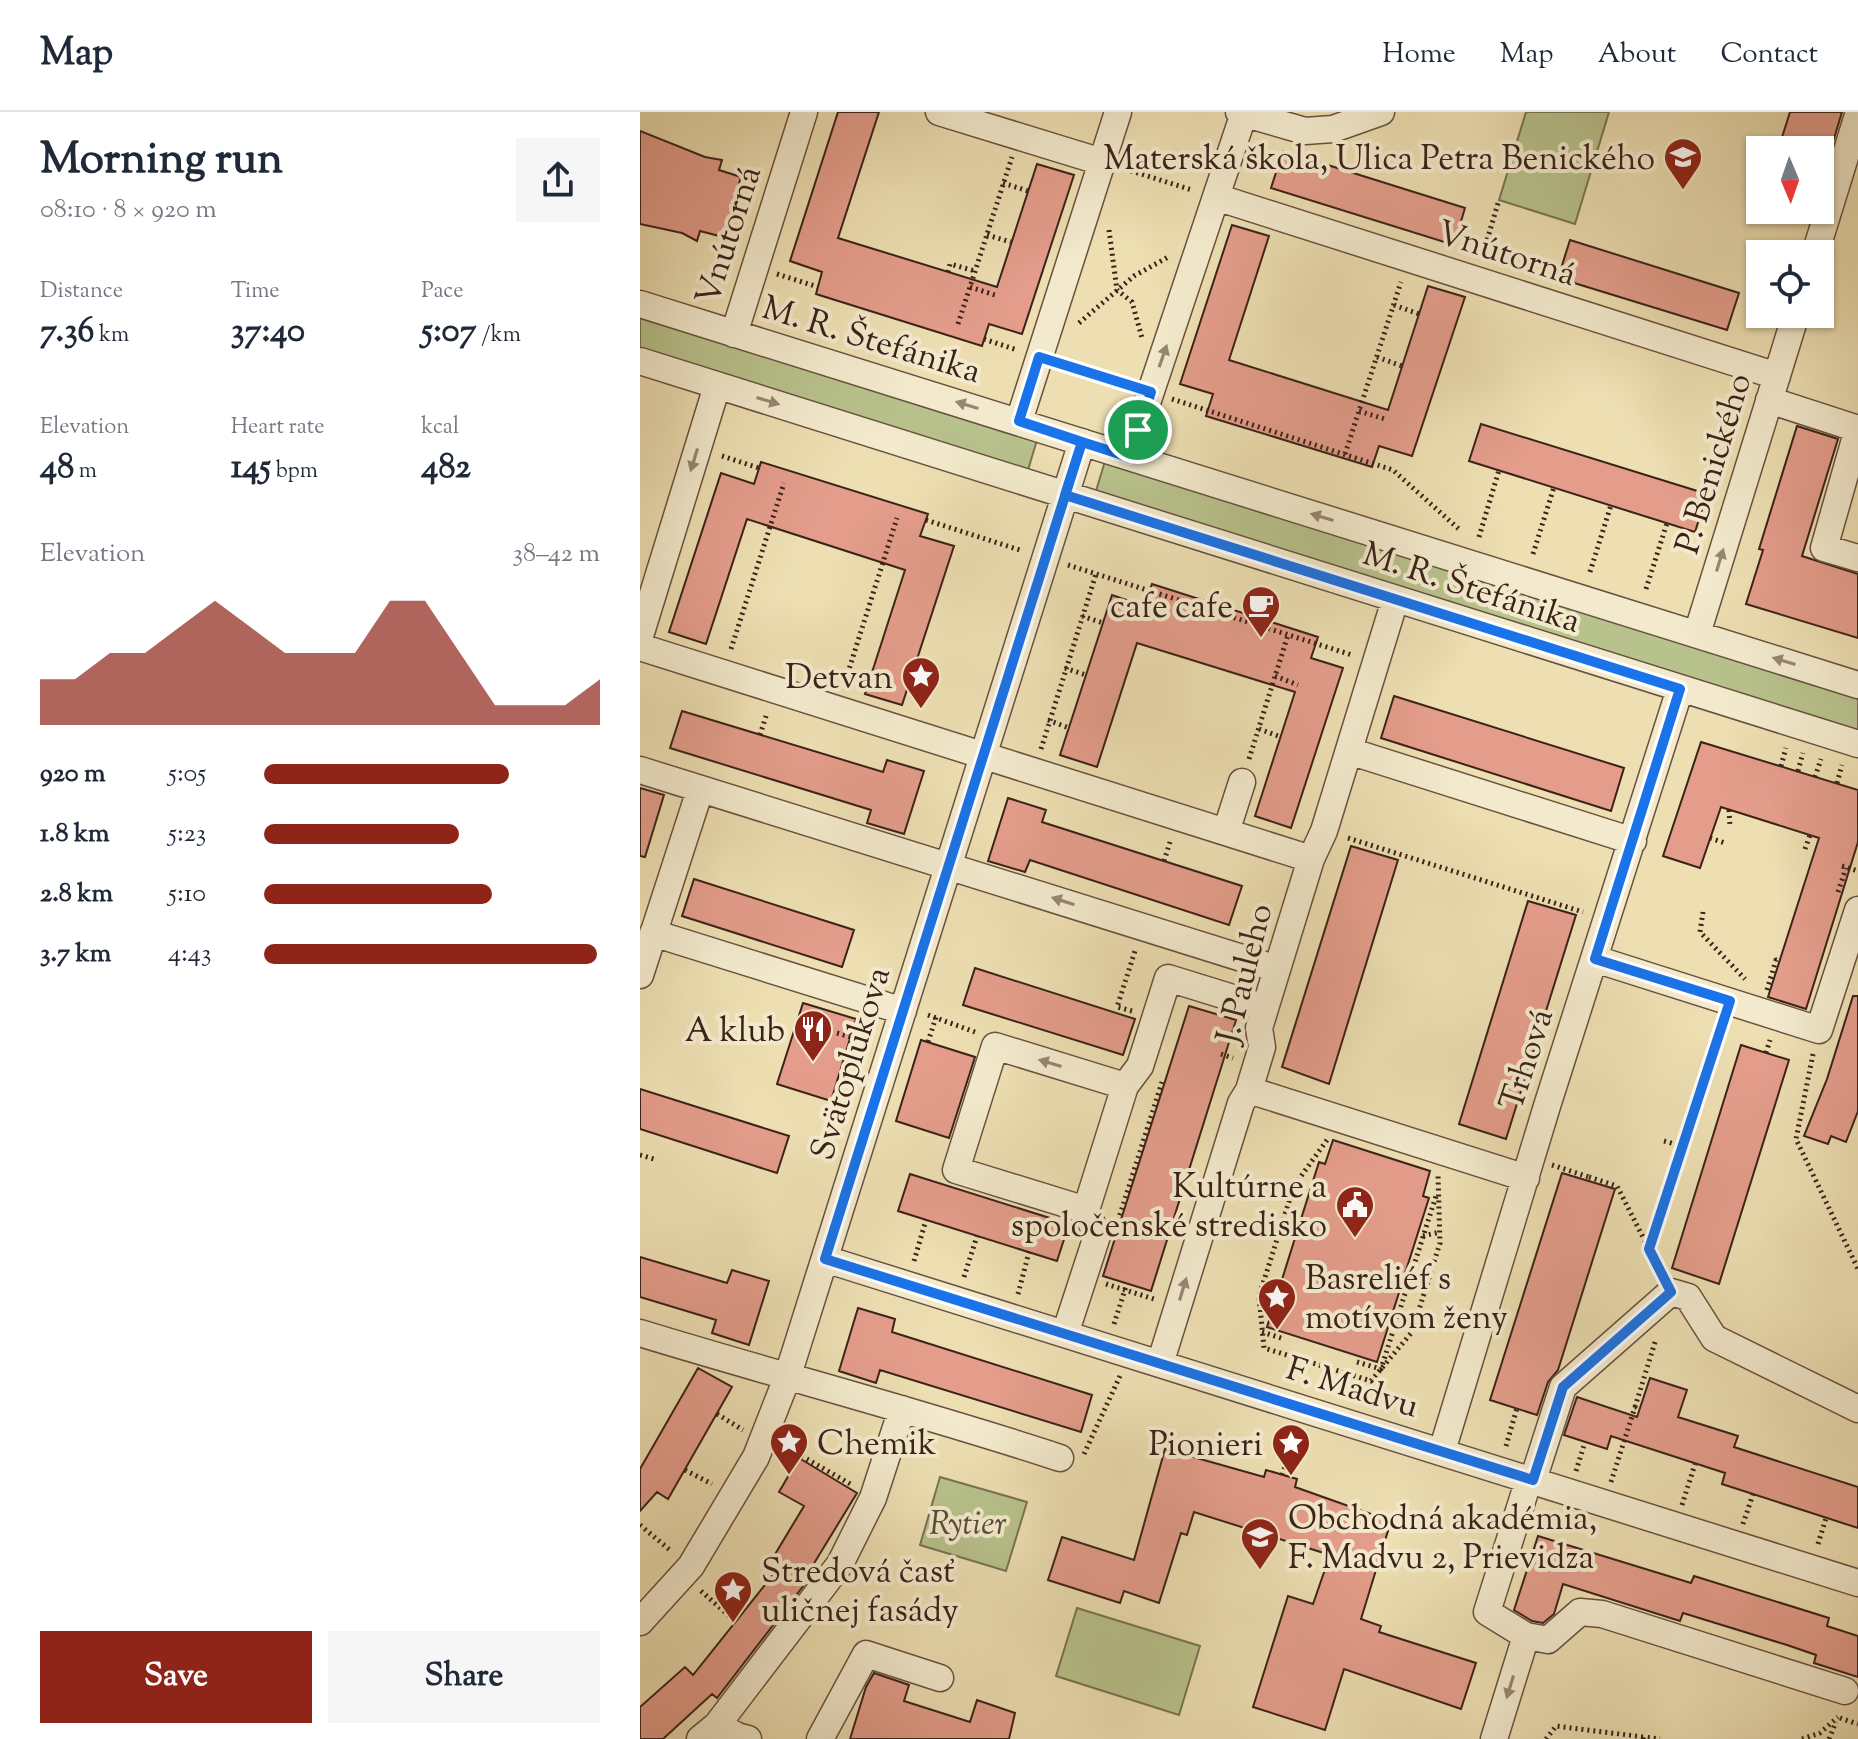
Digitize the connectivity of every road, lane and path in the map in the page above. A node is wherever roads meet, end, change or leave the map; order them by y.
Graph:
1 (804, 112) edge
2 (939, 112) edge
3 (1118, 112) edge
4 (1381, 112) edge
5 (1241, 113) edge
6 (1858, 115) edge
7 (1018, 137) junction
8 (1102, 162) junction
9 (1003, 183) junction
10 (1028, 191) dead end
11 (1091, 195) junction
12 (1216, 197) junction
13 (1499, 200) dead end
14 (987, 235) junction
15 (1202, 238) junction
16 (1819, 240) edge
17 (1011, 242) dead end
18 (1409, 259) junction
19 (754, 267) junction
20 (975, 271) junction
21 (948, 272) dead end
22 (1475, 280) junction
23 (818, 287) dead end
24 (970, 287) junction
25 (1117, 290) junction
26 (995, 295) dead end
27 (640, 304) edge
28 (1394, 305) junction
29 (1419, 314) dead end
30 (958, 324) dead end
31 (1792, 328) edge
32 (1073, 329) dead end
33 (734, 334) junction
34 (984, 339) dead end
35 (1039, 357) junction
36 (1377, 357) junction
37 (1162, 360) junction
38 (640, 361) edge
39 (1402, 366) dead end
40 (717, 386) junction
41 (1773, 388) junction
42 (1151, 392) junction
43 (1359, 411) junction
44 (1385, 419) dead end
45 (1019, 421) junction
46 (1082, 442) junction
47 (698, 448) junction
48 (1345, 454) junction
49 (1129, 457) junction
50 (759, 468) dead end
51 (1499, 470) dead end
52 (784, 483) dead end
53 (1554, 487) dead end
54 (1065, 495) junction
55 (1611, 505) dead end
56 (897, 518) dead end
57 (926, 520) dead end
58 (1667, 523) dead end
59 (1461, 531) dead end
60 (1479, 537) dead end
61 (1023, 551) dead end
62 (1533, 554) dead end
63 (1858, 558) edge
64 (1064, 564) dead end
65 (1590, 572) dead end
66 (1096, 574) junction
67 (1646, 589) dead end
68 (1395, 600) junction
69 (1082, 616) junction
70 (1103, 623) dead end
71 (1697, 634) junction
72 (1288, 635) junction
73 (640, 636) edge
74 (640, 647) edge
75 (1376, 662) junction
76 (1065, 668) junction
77 (723, 673) junction
78 (1086, 675) dead end
79 (1275, 676) junction
80 (1298, 685) dead end
81 (1858, 685) edge
82 (1680, 689) junction
83 (836, 708) junction
84 (1048, 720) junction
85 (1069, 728) dead end
86 (1259, 729) junction
87 (1281, 737) dead end
88 (1788, 742) dead end
89 (1805, 747) dead end
90 (1349, 751) junction
91 (1851, 752) edge
92 (983, 753) junction
93 (1822, 753) dead end
94 (1781, 766) dead end
95 (640, 770) edge
96 (1036, 770) junction
97 (1798, 771) dead end
98 (1815, 777) dead end
99 (1242, 782) joint
100 (1837, 783) dead end
101 (700, 790) junction
102 (1729, 810) dead end
103 (1730, 827) dead end
104 (1324, 831) junction
105 (1226, 832) junction
106 (1810, 835) dead end
107 (1710, 838) dead end
108 (1633, 841) junction
109 (1725, 843) dead end
110 (1805, 849) dead end
111 (1311, 859) junction
112 (948, 865) junction
113 (1842, 866) dead end
114 (1858, 871) edge
115 (1858, 910) edge
116 (1703, 912) dead end
117 (1608, 919) junction
118 (1140, 926) junction
119 (653, 933) junction
120 (1595, 959) junction
121 (1780, 961) dead end
122 (1277, 969) junction
123 (640, 975) edge
124 (1730, 1001) junction
125 (1762, 1005) junction
126 (1265, 1008) junction
127 (903, 1011) junction
128 (1140, 1014) dead end
129 (1819, 1030) junction
130 (837, 1033) dead end
131 (864, 1041) dead end
132 (928, 1042) dead end
133 (995, 1046) junction
134 (1130, 1079) junction
135 (1249, 1090) junction
136 (1342, 1120) junction
137 (1664, 1141) dead end
138 (1683, 1146) junction
139 (1437, 1150) junction
140 (640, 1155) edge
141 (654, 1159) dead end
142 (1589, 1177) dead end
143 (1526, 1178) junction
144 (1438, 1189) junction
145 (1086, 1210) junction
146 (926, 1220) dead end
147 (1117, 1224) dead end
148 (1440, 1232) junction
149 (977, 1236) dead end
150 (1423, 1236) junction
151 (1649, 1249) junction
152 (1029, 1252) dead end
153 (825, 1259) junction
154 (914, 1262) dead end
155 (1858, 1269) edge
156 (1083, 1277) junction
157 (964, 1278) dead end
158 (1126, 1287) junction
159 (1671, 1292) junction
160 (1018, 1295) dead end
161 (1178, 1307) junction
162 (1114, 1326) dead end
163 (1395, 1327) junction
164 (1262, 1332) junction
165 (640, 1333) edge
166 (1065, 1334) junction
167 (1658, 1335) dead end
168 (1284, 1339) dead end
169 (1404, 1341) junction
170 (1294, 1357) junction
171 (1357, 1362) dead end
172 (1160, 1364) junction
173 (1381, 1369) junction
174 (1289, 1371) dead end
175 (1343, 1373) junction
176 (1120, 1375) dead end
177 (787, 1378) junction
178 (1339, 1386) dead end
179 (1517, 1408) dead end
180 (902, 1409) junction
181 (1858, 1409) edge
182 (717, 1414) dead end
183 (744, 1431) dead end
184 (1297, 1432) dead end
185 (1585, 1442) dead end
186 (786, 1447) dead end
187 (1505, 1449) dead end
188 (1442, 1451) junction
189 (1065, 1454) joint
190 (1695, 1464) dead end
191 (685, 1470) dead end
192 (1576, 1471) dead end
193 (1282, 1475) dead end
194 (1531, 1479) junction
195 (1611, 1483) dead end
196 (717, 1487) dead end
197 (1753, 1494) dead end
198 (873, 1498) junction
199 (1682, 1505) dead end
200 (1826, 1518) dead end
201 (640, 1525) edge
202 (1743, 1525) dead end
203 (1817, 1548) dead end
204 (672, 1552) dead end
205 (1858, 1583) edge
206 (700, 1590) dead end
207 (640, 1622) edge
208 (736, 1622) dead end
209 (1526, 1636) junction
210 (940, 1678) dead end
211 (1845, 1691) dead end
212 (708, 1732) edge
213 (1643, 1738) edge
214 (748, 1739) edge
215 (820, 1739) edge
216 (1494, 1739) edge
217 (1546, 1739) edge
218 (1660, 1739) edge
219 (1802, 1739) edge
220 (1829, 1739) edge

1 - 19 street, Vnútorná
2 - 7 street
3 - 8 street
4 - 5 street
5 - 12 street
6 - 16 street
7 - 8 street
7 - 9 path
8 - 11 street
8 - 12 path
9 - 10 path
9 - 14 path
11 - 25 path
11 - 35 street
12 - 15 street
12 - 18 street, Vnútorná
13 - 22 path
14 - 17 path
14 - 20 path
15 - 25 path
37 -> 15 street
18 - 22 street, Vnútorná
18 - 28 path
19 - 23 path
19 - 33 street, Vnútorná
20 - 21 path
20 - 24 path
22 - 41 street, Vnútorná
24 - 26 path
24 - 30 path
25 - 32 path
25 - 37 path
27 - 33 street, M. R. Štefánika
28 - 29 path
28 - 36 path
31 - 41 street, P. Benického
45 -> 33 street, M. R. Štefánika
34 - 35 path
35 - 42 path
35 - 45 street
36 - 39 path
36 - 43 path
37 - 42 street
38 - 40 street, M. R. Štefánika
40 - 47 street
40 -> 54 street, M. R. Štefánika
41 - 63 street, Vnútorná
71 -> 41 street, P. Benického
42 - 48 path
42 - 49 street
43 - 44 path
43 - 48 path
45 - 46 street, M. R. Štefánika
46 - 49 street, M. R. Štefánika
46 - 54 street
47 - 50 path
47 -> 73 street
48 - 59 path
71 -> 49 street, M. R. Štefánika
51 - 60 path
52 - 77 path
53 - 62 path
54 - 68 street, M. R. Štefánika
54 - 92 street, Svätoplukova
55 - 65 path
56 - 83 path
57 - 61 path
58 - 67 path
64 - 66 path
66 - 69 path
66 - 72 path
68 - 75 street, J. Pauleho
68 - 82 street, M. R. Štefánika
69 - 70 path
69 - 76 path
81 -> 71 street, M. R. Štefánika
72 - 75 path
72 - 79 path
74 - 77 street
75 - 90 street, J. Pauleho
76 - 78 path
76 - 84 path
77 - 83 street
79 - 80 path
79 - 86 path
82 - 91 street, M. R. Štefánika
82 - 108 street, Trhová
83 - 92 street
84 - 85 path
84 - 96 path
86 - 87 path
86 - 99 path
88 - 94 path
89 - 97 path
90 - 104 street, J. Pauleho
90 - 108 street
91 - 100 path
92 - 96 street
92 - 112 street, Svätoplukova
93 - 98 path
95 - 101 street
96 - 105 street
99 - 105 street
101 - 112 street
101 - 119 street
102 - 103 path
104 - 111 street, J. Pauleho
104 - 117 path
105 - 111 street
106 - 110 path
107 - 109 path
108 - 117 street, Trhová
111 - 122 street, J. Pauleho
118 -> 112 street
112 - 127 street, Svätoplukova
113 - 114 path
115 - 129 street
116 - 125 path
117 - 120 street, Trhová
118 - 122 street
118 - 128 path
119 - 123 street
119 - 127 street
120 - 124 street
120 - 143 street, Trhová
121 - 125 path
122 - 126 street, J. Pauleho
124 - 125 street
124 - 138 path
125 - 129 street
126 - 134 street
126 - 135 street, J. Pauleho
127 - 153 street, Svätoplukova
129 - 155 path
130 - 131 path
132 - 133 path
134 -> 133 street
133 - 145 street
134 - 145 street
134 - 147 path
135 - 136 street
161 -> 135 street, J. Pauleho
136 - 139 street
136 - 164 path
137 - 138 path
138 - 151 path
139 - 143 street
139 - 144 path
140 - 141 path
142 - 151 path
143 - 188 street, Trhová
144 - 148 path
144 - 150 path
145 - 156 street
146 - 154 path
148 - 150 path
148 - 169 path
149 - 157 path
150 - 163 path
151 - 159 path
152 - 160 path
153 - 166 street, F. Madvu
153 - 177 street, Svätoplukova
156 - 158 path
156 - 166 street
158 - 161 path
158 - 162 path
159 - 181 street
159 - 194 street
161 - 172 street, J. Pauleho
163 - 169 path
163 - 173 path
164 - 168 path
164 - 170 path
165 - 177 street
166 - 172 street, F. Madvu
167 - 195 path
169 - 173 path
170 - 174 path
170 - 175 path
171 - 173 path
172 - 188 street, F. Madvu
173 - 175 path
175 - 178 path
176 - 189 path
177 - 180 street
177 - 207 street, Svätoplukova
179 - 187 path
180 - 189 street
180 - 198 street
182 - 183 path
184 - 193 path
185 - 192 path
186 - 198 path
188 - 194 street, F. Madvu
190 - 199 path
191 - 196 path
194 - 205 street, F. Madvu
194 - 209 street
197 - 202 path
198 - 212 street
200 - 203 path
201 - 204 path
206 - 208 path
209 - 211 street
209 -> 216 street
210 - 215 street
212 - 214 street
213 - 217 path
213 - 218 path
219 - 220 path

